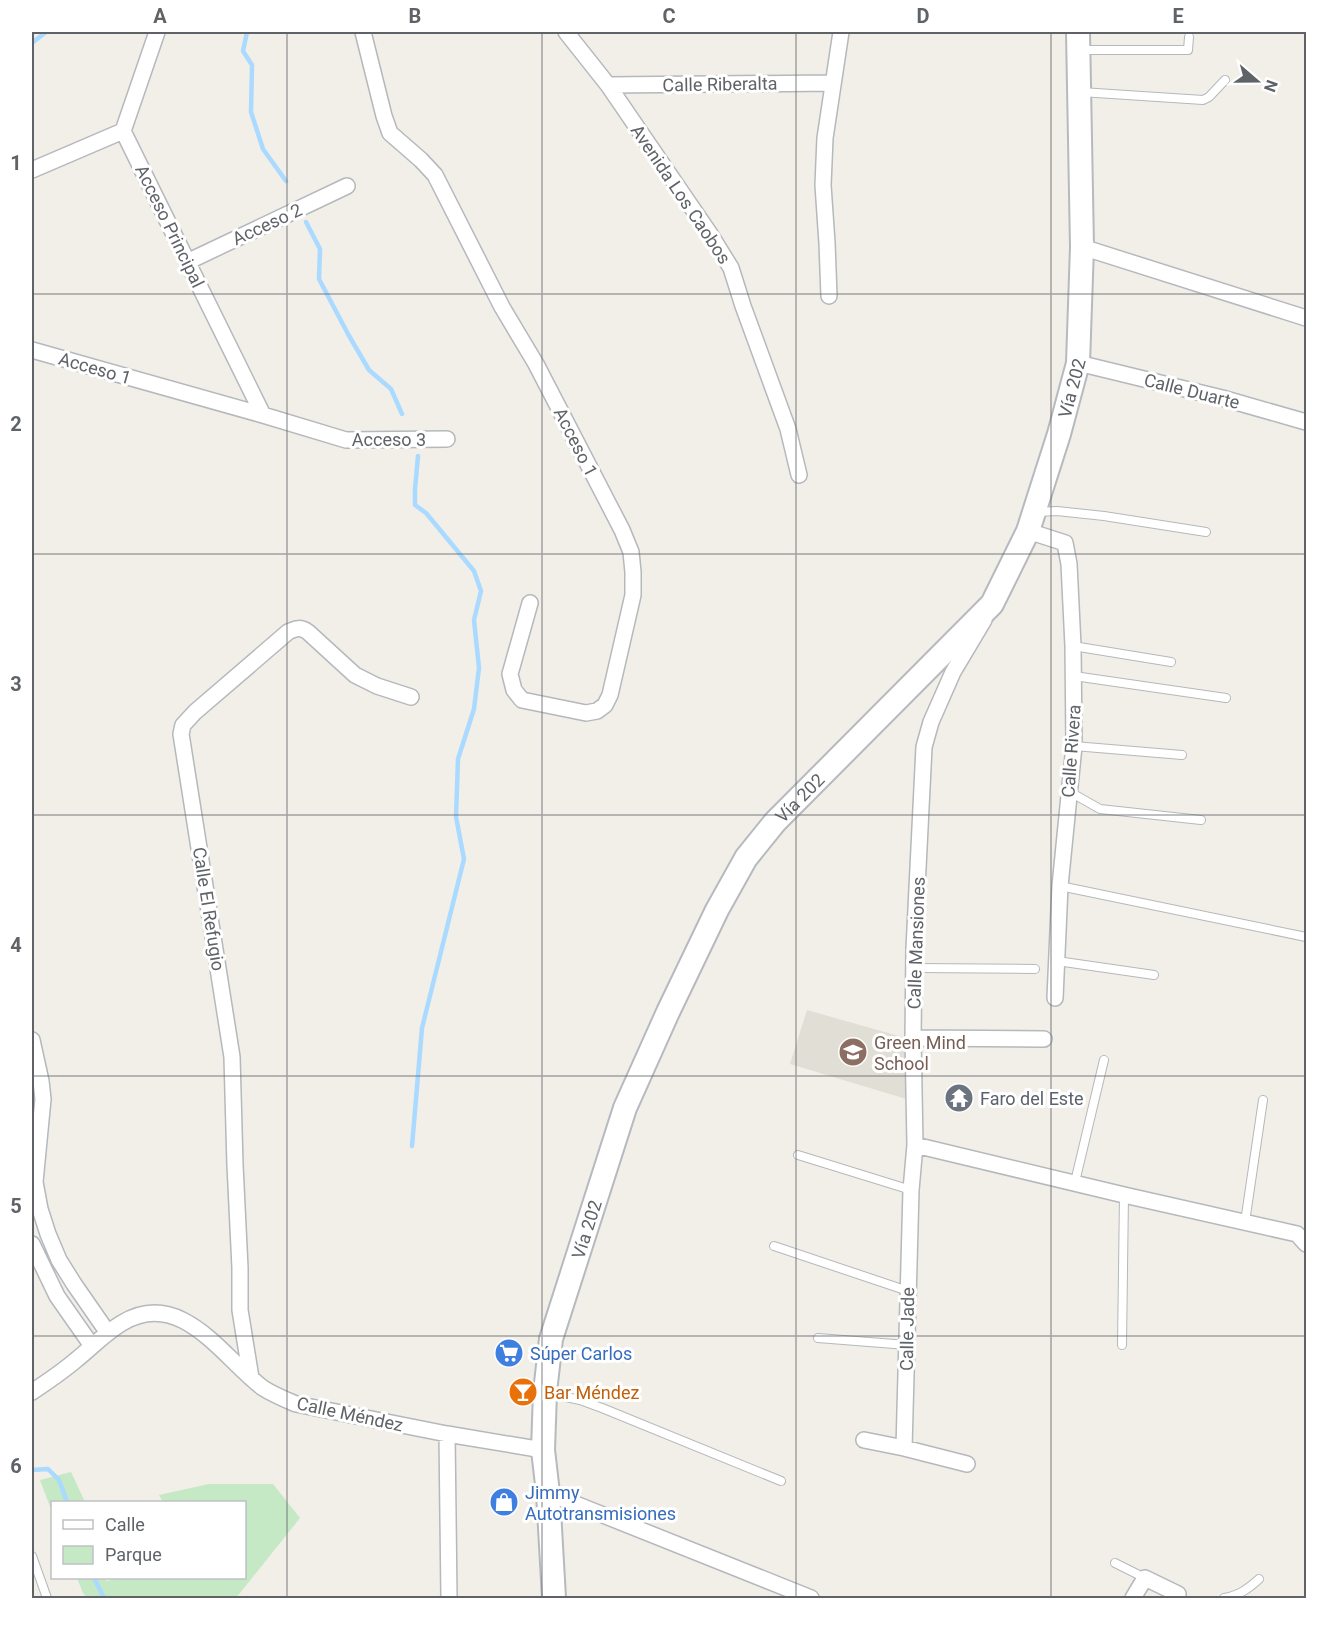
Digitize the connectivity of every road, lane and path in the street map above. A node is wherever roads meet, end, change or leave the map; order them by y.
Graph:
1 (157, 32) edge
2 (363, 32) edge
3 (566, 32) edge
4 (841, 32) edge
5 (1190, 37) dead end
6 (1078, 41) edge
7 (1224, 80) dead end
8 (833, 83) junction
9 (608, 85) junction
10 (1078, 92) junction
11 (123, 131) junction
12 (32, 170) edge
13 (347, 186) dead end
14 (1082, 247) junction
15 (187, 262) junction
16 (829, 296) dead end
17 (1306, 318) edge
18 (32, 350) edge
19 (1078, 363) junction
20 (262, 414) junction
21 (1306, 422) edge
22 (447, 439) dead end
23 (799, 475) dead end
24 (1031, 522) junction
25 (1206, 532) dead end
26 (530, 603) dead end
27 (992, 604) junction
28 (1073, 646) junction
29 (1171, 662) dead end
30 (1074, 676) junction
31 (411, 697) dead end
32 (1226, 698) dead end
33 (1074, 746) junction
34 (1182, 755) dead end
35 (1068, 791) junction
36 (1201, 820) dead end
37 (1060, 886) junction
38 (1306, 937) edge
39 (1057, 961) junction
40 (914, 968) junction
41 (1035, 969) dead end
42 (1154, 975) dead end
43 (1055, 998) dead end
44 (913, 1038) junction
45 (1044, 1039) dead end
46 (32, 1040) edge
47 (1104, 1060) dead end
48 (1263, 1100) dead end
49 (915, 1144) junction
50 (798, 1155) dead end
51 (1075, 1182) junction
52 (911, 1190) junction
53 (1124, 1195) junction
54 (1245, 1222) junction
55 (1303, 1237) edge
56 (32, 1244) edge
57 (774, 1246) dead end
58 (908, 1291) junction
59 (108, 1333) junction
60 (818, 1338) dead end
61 (907, 1345) junction
62 (1122, 1345) dead end
63 (92, 1346) junction
64 (251, 1378) junction
65 (32, 1392) edge
66 (545, 1392) junction
67 (447, 1434) junction
68 (864, 1440) dead end
69 (904, 1448) junction
70 (543, 1450) junction
71 (968, 1464) dead end
72 (781, 1481) dead end
73 (548, 1493) junction
74 (32, 1556) edge
75 (1115, 1563) dead end
76 (1145, 1578) junction
77 (1259, 1579) dead end
78 (1184, 1596) edge
79 (47, 1599) edge
80 (449, 1599) edge
81 (555, 1599) edge
82 (811, 1599) edge
83 (1133, 1599) edge
84 (1224, 1599) edge

1 - 11 street
2 - 26 street, Acceso 1
3 - 9 street, Avenida Los Caobos
4 - 8 street
5 - 6 lane
6 - 10 main road, Vía 202
7 - 10 lane
8 - 9 street, Calle Riberalta
8 - 16 street
9 - 23 street, Avenida Los Caobos
10 - 14 main road, Vía 202
11 - 12 street
11 - 15 street, Acceso Principal
13 - 15 street, Acceso 2
14 - 17 street
14 - 19 main road, Vía 202
15 - 20 street, Acceso Principal
18 - 20 street, Acceso 1
19 - 21 street, Calle Duarte
19 - 24 main road, Vía 202
20 - 22 street, Acceso 3
24 - 25 lane
24 - 27 main road, Vía 202
24 - 28 street, Calle Rivera
27 - 40 street, Calle Mansiones
27 - 66 main road, Vía 202
28 - 29 lane
28 - 30 street, Calle Rivera
30 - 32 lane
30 - 33 street, Calle Rivera
31 - 64 street, Calle El Refugio
33 - 34 lane
33 - 35 street, Calle Rivera
35 - 36 lane
35 - 37 street, Calle Rivera
37 - 38 lane
37 - 39 street, Calle Rivera
39 - 42 lane
39 - 43 street, Calle Rivera
40 - 41 lane
40 - 44 street, Calle Mansiones
44 - 45 street
44 - 49 street, Calle Mansiones
46 - 59 street
47 - 51 lane
48 - 54 lane
49 - 51 street
49 - 52 street, Calle Jade
50 - 52 lane
51 - 53 street
52 - 58 street, Calle Jade
53 - 54 street
53 - 62 lane
54 - 55 street
56 - 63 street
57 - 58 lane
58 - 61 street, Calle Jade
59 - 63 street, Calle Méndez
59 - 64 street, Calle Méndez
60 - 61 lane
61 - 69 street, Calle Jade
63 - 65 street, Calle Méndez
64 - 67 street, Calle Méndez
66 - 70 main road, Vía 202
66 - 72 lane
67 - 70 street, Calle Méndez
67 - 80 street
68 - 69 street
69 - 71 street
70 - 73 main road, Vía 202
73 - 81 main road, Vía 202
73 - 82 street
74 - 79 lane
75 - 76 lane
76 - 78 street
76 - 83 street
77 - 84 lane

